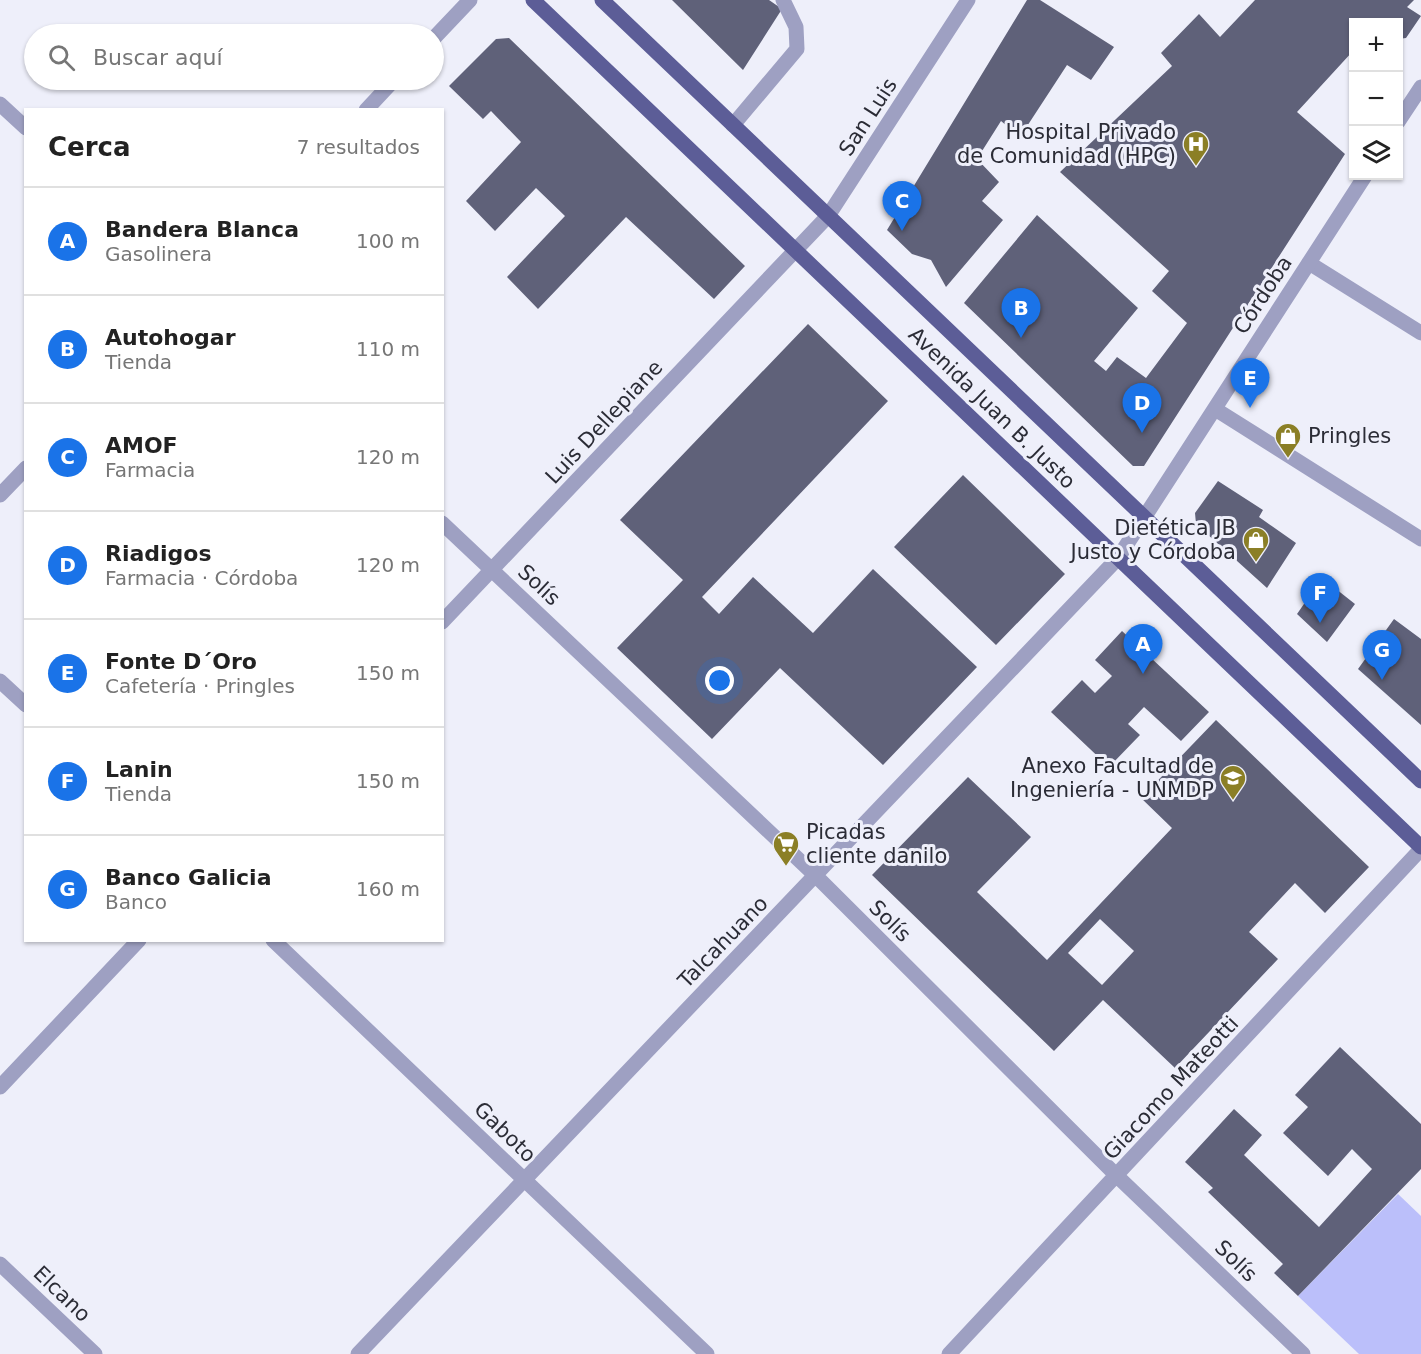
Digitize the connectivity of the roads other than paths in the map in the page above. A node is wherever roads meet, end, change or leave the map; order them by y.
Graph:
1 (470, 0) edge
2 (533, 0) edge
3 (602, 0) edge
4 (783, 0) edge
5 (968, 0) edge
6 (444, 27) edge
7 (1421, 87) edge
8 (385, 90) edge
9 (0, 104) edge
10 (368, 108) edge
11 (1403, 114) edge
12 (733, 125) junction
13 (24, 126) edge
14 (1362, 180) edge
15 (828, 216) junction
16 (795, 250) junction
17 (1309, 262) junction
18 (1421, 333) edge
19 (1215, 409) junction
20 (24, 470) edge
21 (0, 495) edge
22 (1145, 518) junction
23 (444, 525) edge
24 (1421, 539) edge
25 (1118, 558) junction
26 (492, 570) junction
27 (444, 620) edge
28 (0, 681) edge
29 (24, 703) edge
30 (1421, 781) edge
31 (1421, 848) edge
32 (816, 876) junction
33 (138, 942) edge
34 (275, 942) edge
35 (0, 1087) edge
36 (1118, 1177) junction
37 (525, 1180) junction
38 (0, 1263) edge
39 (95, 1354) edge
40 (358, 1354) edge
41 (707, 1354) edge
42 (949, 1354) edge
43 (1303, 1354) edge

1 - 6 street
2 - 16 main road, Avenida Juan B. Justo
3 - 12 main road, Avenida Juan B. Justo
4 - 12 street
5 - 15 street, San Luis
7 - 11 street
8 - 10 street
9 - 13 street
12 - 15 main road, Avenida Juan B. Justo
14 - 17 street, Córdoba
15 - 16 street, San Luis
15 - 22 main road, Avenida Juan B. Justo
16 - 25 main road, Avenida Juan B. Justo
16 - 26 street, Luis Dellepiane
17 - 18 street
17 - 19 street, Córdoba
19 - 22 street, Córdoba
19 - 24 street
20 - 21 street
22 - 25 street, Córdoba
22 - 30 main road, Avenida Juan B. Justo
23 - 26 street, Solís
25 - 31 main road, Avenida Juan B. Justo
25 - 32 street, Talcahuano
26 - 27 street, Luis Dellepiane
26 - 32 street, Solís
28 - 29 street
31 - 36 street, Giacomo Mateotti
32 - 36 street, Solís
32 - 37 street, Talcahuano
33 - 35 street
34 - 37 street, Gaboto
36 - 42 street, Giacomo Mateotti
36 - 43 street, Solís
37 - 40 street, Talcahuano
37 - 41 street, Gaboto
38 - 39 street, Elcano

